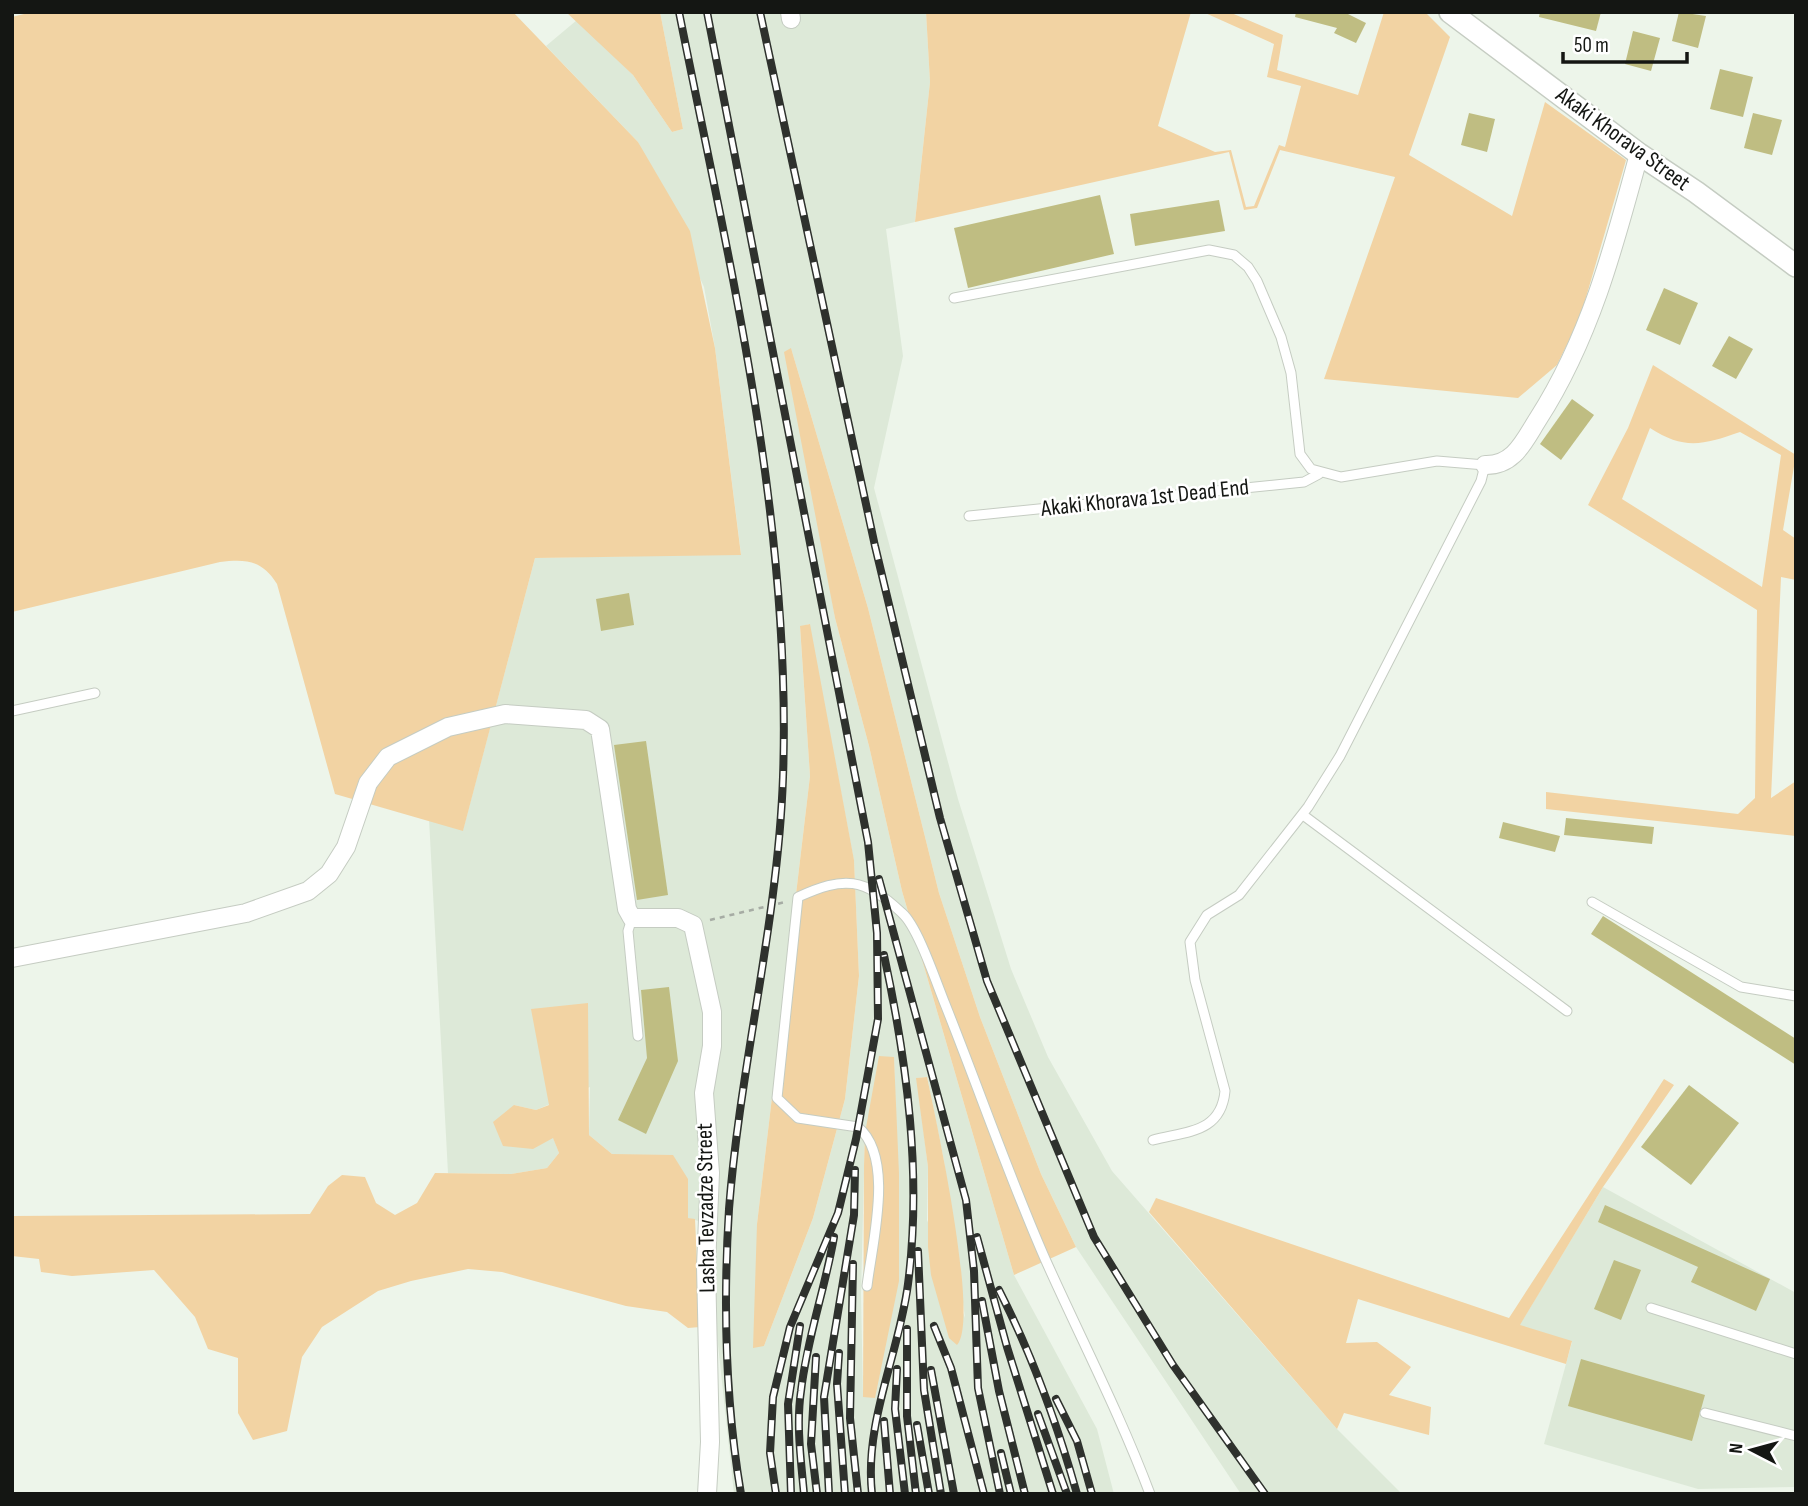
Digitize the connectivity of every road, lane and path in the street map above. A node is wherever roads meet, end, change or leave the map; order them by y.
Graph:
1 (1450, 12) edge
2 (1639, 154) junction
3 (1796, 265) edge
4 (954, 298) dead end
5 (1485, 465) junction
6 (1319, 474) junction
7 (969, 516) dead end
8 (96, 694) dead end
9 (12, 711) edge
10 (1303, 815) junction
11 (798, 897) junction
12 (1592, 902) dead end
13 (632, 918) junction
14 (693, 925) junction
15 (12, 958) edge
16 (1796, 996) edge
17 (1567, 1011) dead end
18 (638, 1036) dead end
19 (1153, 1140) dead end
20 (867, 1286) dead end
21 (1651, 1308) dead end
22 (1796, 1354) edge
23 (1705, 1413) dead end
24 (1796, 1436) edge
25 (707, 1494) edge
26 (1150, 1494) edge

1 - 2 street, Akaki Khorava Street
2 - 3 street, Akaki Khorava Street
2 - 5 street
4 - 6 lane
5 - 6 lane, Akaki Khorava 1st Dead End
5 - 10 lane
6 - 7 lane, Akaki Khorava 1st Dead End
8 - 9 lane
10 - 17 lane
10 - 19 lane
11 - 14 path
11 - 20 lane
11 - 26 lane
12 - 16 lane
13 - 14 street
13 - 15 street
13 - 18 lane
14 - 25 street, Lasha Tevzadze Street
21 - 22 lane
23 - 24 lane

